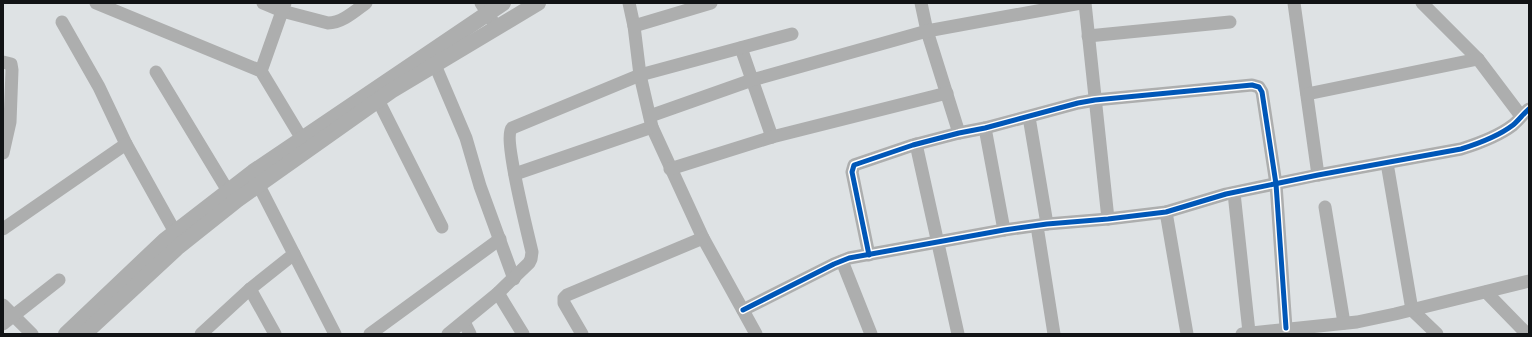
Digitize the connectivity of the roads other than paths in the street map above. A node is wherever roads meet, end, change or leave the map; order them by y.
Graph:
1 (96, 3) edge
2 (262, 3) edge
3 (366, 3) edge
4 (502, 3) edge
5 (538, 3) edge
6 (629, 3) edge
7 (711, 3) edge
8 (921, 3) edge
9 (1081, 3) edge
10 (1085, 3) edge
11 (1294, 3) edge
12 (1422, 3) edge
13 (284, 7) edge
14 (122, 8) edge
15 (484, 8) edge
16 (62, 22) dead end
17 (1230, 22) dead end
18 (634, 26) junction
19 (496, 28) junction
20 (927, 31) junction
21 (792, 34) dead end
22 (1088, 36) junction
23 (741, 48) junction
24 (1478, 59) junction
25 (3, 62) edge
26 (435, 65) junction
27 (156, 72) dead end
28 (261, 72) junction
29 (640, 75) junction
30 (752, 80) junction
31 (947, 93) junction
32 (1307, 94) junction
33 (378, 100) junction
34 (1095, 100) junction
35 (1525, 113) edge
36 (1029, 117) junction
37 (7, 122) edge
38 (651, 122) junction
39 (985, 128) junction
40 (959, 133) junction
41 (772, 138) junction
42 (302, 139) junction
43 (126, 144) junction
44 (916, 144) junction
45 (3, 153) edge
46 (1387, 163) junction
47 (670, 169) junction
48 (515, 174) junction
49 (1318, 175) junction
50 (256, 179) junction
51 (1276, 184) junction
52 (228, 191) junction
53 (1234, 193) junction
54 (1325, 208) dead end
55 (1166, 212) junction
56 (1108, 219) junction
57 (1042, 225) junction
58 (442, 227) dead end
59 (3, 229) edge
60 (1004, 230) junction
61 (175, 232) junction
62 (703, 238) junction
63 (500, 239) junction
64 (938, 242) junction
65 (294, 254) junction
66 (869, 255) junction
67 (842, 260) junction
68 (514, 278) junction
69 (59, 280) dead end
70 (1529, 281) edge
71 (250, 289) junction
72 (1486, 292) junction
73 (498, 293) junction
74 (3, 305) edge
75 (743, 310) junction
76 (1412, 310) junction
77 (8, 319) edge
78 (464, 322) junction
79 (1344, 323) junction
80 (1286, 328) junction
81 (1246, 333) edge
82 (32, 334) edge
83 (66, 334) edge
84 (84, 334) edge
85 (201, 334) edge
86 (275, 334) edge
87 (335, 334) edge
88 (370, 334) edge
89 (448, 334) edge
90 (470, 334) edge
91 (523, 334) edge
92 (582, 334) edge
93 (756, 334) edge
94 (871, 334) edge
95 (958, 334) edge
96 (1054, 334) edge
97 (1187, 334) edge
98 (1435, 334) edge
99 (1527, 334) edge

1 - 14 street
2 - 13 street
3 - 13 street
4 - 15 street
5 - 19 street
6 - 18 street
7 - 18 street
8 - 20 street
9 - 20 street
10 - 22 street
11 - 32 street
12 - 24 street
13 - 28 street
14 - 28 street
15 - 19 street
15 - 42 street
16 - 43 street
17 - 22 street
18 - 29 street
19 - 26 street
20 - 30 street
20 - 31 street
21 - 23 street
22 - 34 street
23 - 29 street
23 - 30 street
24 - 32 street
24 - 35 street
25 - 37 street
26 - 33 street
26 - 63 street
27 - 52 street
28 - 42 street
29 - 38 street
29 - 48 street
30 - 38 street
30 - 41 street
31 - 40 street
31 - 41 street
32 - 49 street
33 - 50 street
33 - 58 street
34 - 36 street
34 - 51 street
34 - 56 street
35 - 46 street
36 - 39 street
36 - 57 street
37 - 45 street
38 - 47 street
38 - 48 street
39 - 40 street
39 - 60 street
40 - 44 street
41 - 47 street
42 - 50 street
43 - 59 street
43 - 61 street
44 - 64 street
44 - 66 street
46 - 49 street
46 - 76 street
47 - 62 street
48 - 68 street
49 - 51 street
50 - 52 street
50 - 65 street
50 - 84 street
51 - 53 street
51 - 80 street
52 - 61 street
53 - 55 street
53 - 81 street
54 - 79 street
55 - 56 street
55 - 97 street
56 - 57 street
57 - 60 street
57 - 96 street
60 - 64 street
61 - 83 street
62 - 75 street
62 - 92 street
63 - 68 street
63 - 88 street
64 - 66 street
64 - 95 street
65 - 71 street
65 - 87 street
66 - 67 street
67 - 75 street
67 - 94 street
68 - 73 street
69 - 77 street
70 - 72 street
71 - 85 street
71 - 86 street
72 - 76 street
72 - 99 street
73 - 78 street
73 - 91 street
74 - 77 street
75 - 93 street
76 - 79 street
76 - 98 street
77 - 82 street
78 - 89 street
78 - 90 street
79 - 80 street
80 - 81 street

